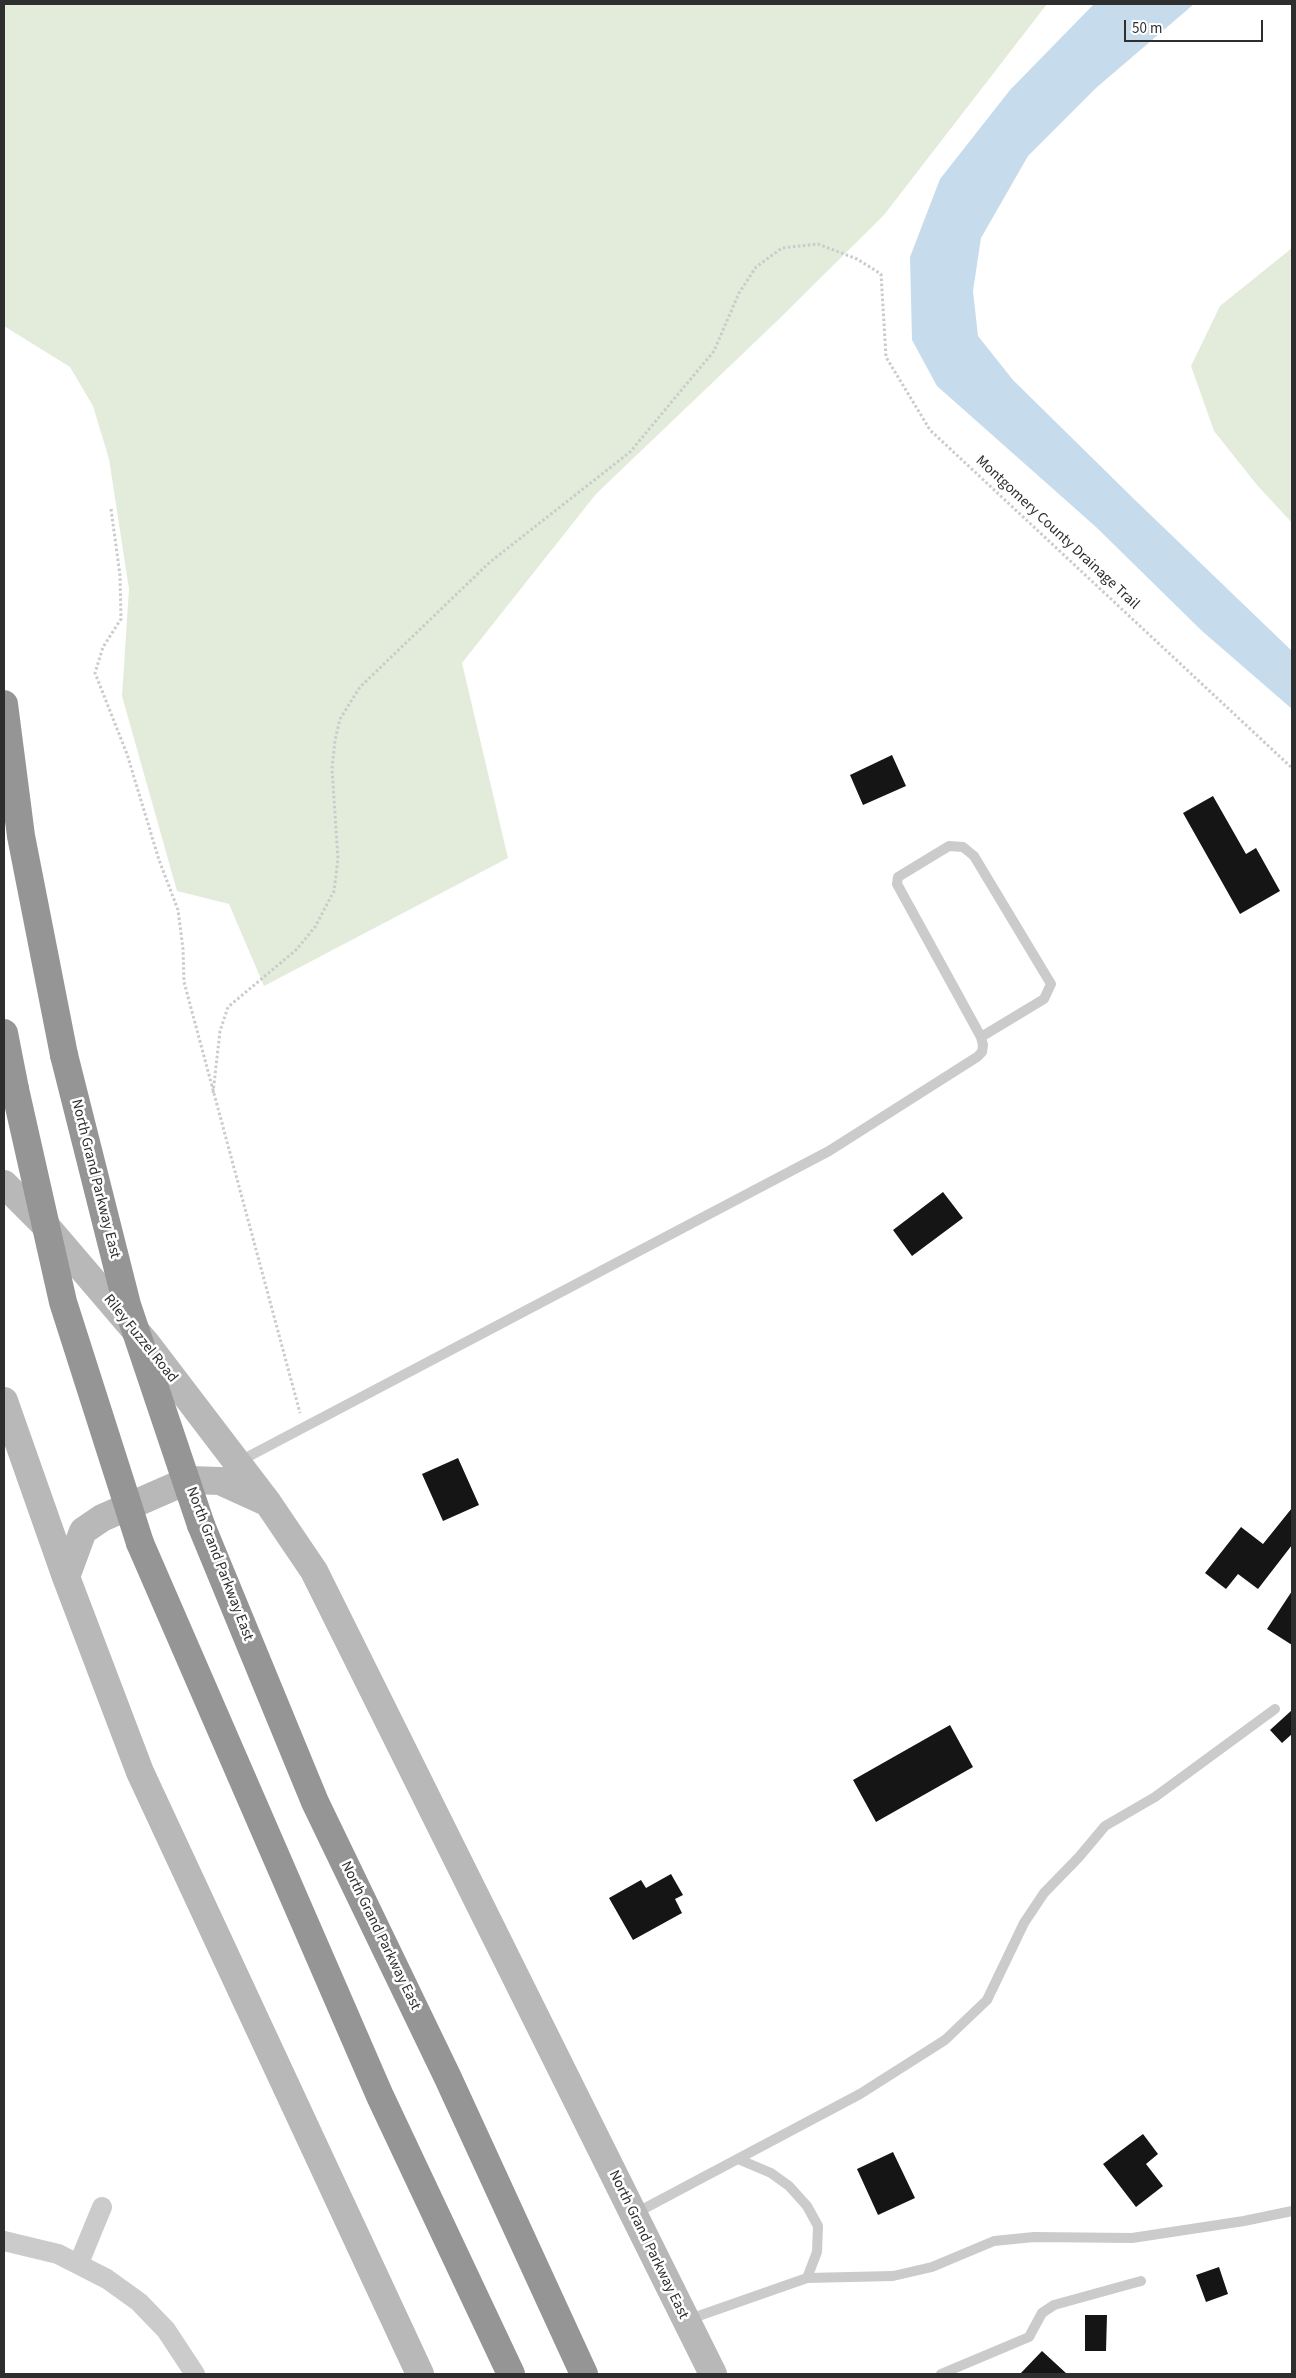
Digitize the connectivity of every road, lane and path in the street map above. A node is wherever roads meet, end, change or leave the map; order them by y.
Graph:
1 (111, 509) dead end
2 (4, 704) edge
3 (1292, 768) edge
4 (4, 1033) edge
5 (981, 1038) junction
6 (213, 1094) junction
7 (4, 1184) edge
8 (4, 1194) edge
9 (34, 1214) junction
10 (4, 1401) edge
11 (304, 1428) junction
12 (237, 1462) junction
13 (268, 1503) junction
14 (66, 1576) junction
15 (1275, 1709) dead end
16 (738, 2159) junction
17 (102, 2207) dead end
18 (1292, 2211) edge
19 (633, 2215) junction
20 (444, 2232) junction
21 (4, 2241) edge
22 (79, 2263) junction
23 (807, 2278) junction
24 (1140, 2280) dead end
25 (686, 2320) junction
26 (195, 2374) edge
27 (420, 2374) edge
28 (490, 2374) edge
29 (511, 2374) edge
30 (584, 2374) edge
31 (713, 2374) edge
32 (942, 2374) edge

1 - 6 path
2 - 30 highway, North Grand Parkway East, bridge
3 - 6 path, Montgomery County Drainage Trail
4 - 20 highway, bridge
5 - 5 lane
5 - 11 lane
6 - 11 path
7 - 9 main road, Riley Fuzzel Road
8 - 9 main road
9 - 12 main road, Riley Fuzzel Road
10 - 14 main road
11 - 12 lane
12 - 13 main road, Riley Fuzzel Road
13 - 14 main road
13 - 19 main road, North Grand Parkway East
14 - 27 main road
15 - 16 lane
16 - 19 lane
16 - 23 lane
17 - 22 street
18 - 23 lane
19 - 25 main road, North Grand Parkway East
20 - 28 highway
20 - 29 highway
21 - 22 street
22 - 26 street
23 - 25 lane
24 - 32 lane
25 - 31 main road, North Grand Parkway East

